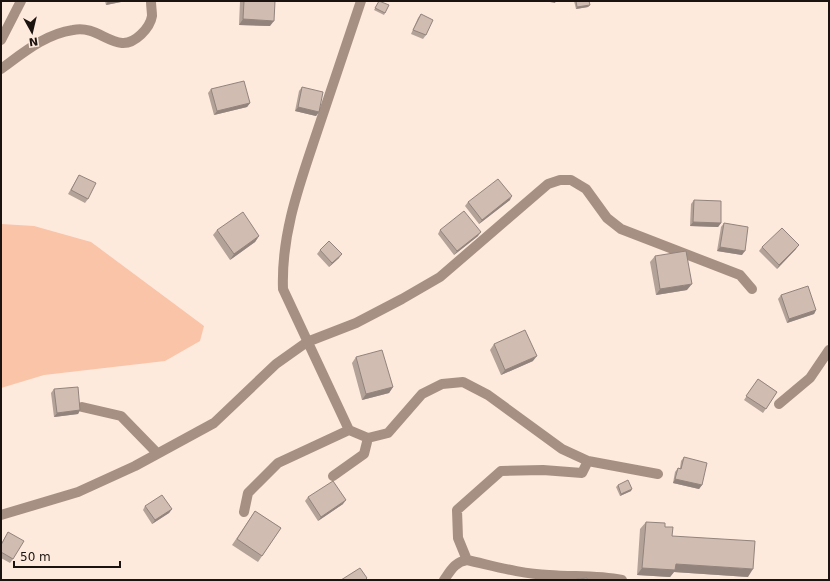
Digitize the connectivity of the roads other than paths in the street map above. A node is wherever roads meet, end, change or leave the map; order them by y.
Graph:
1 (21, 1) edge
2 (151, 1) edge
3 (361, 1) edge
4 (1, 40) edge
5 (1, 68) edge
6 (752, 290) dead end
7 (306, 342) junction
8 (829, 350) edge
9 (779, 404) dead end
10 (82, 406) dead end
11 (349, 430) junction
12 (368, 438) junction
13 (158, 453) junction
14 (588, 461) junction
15 (658, 474) dead end
16 (333, 476) dead end
17 (244, 512) dead end
18 (1, 515) edge
19 (467, 560) junction
20 (444, 580) edge
21 (622, 580) edge

1 - 4 street
2 - 5 street
3 - 7 street
6 - 7 street
7 - 11 street
7 - 13 street
8 - 9 street
10 - 13 street
11 - 12 street
11 - 17 street
12 - 14 street
12 - 16 street
13 - 18 street
14 - 15 street
14 - 19 street
19 - 20 street
19 - 21 street

